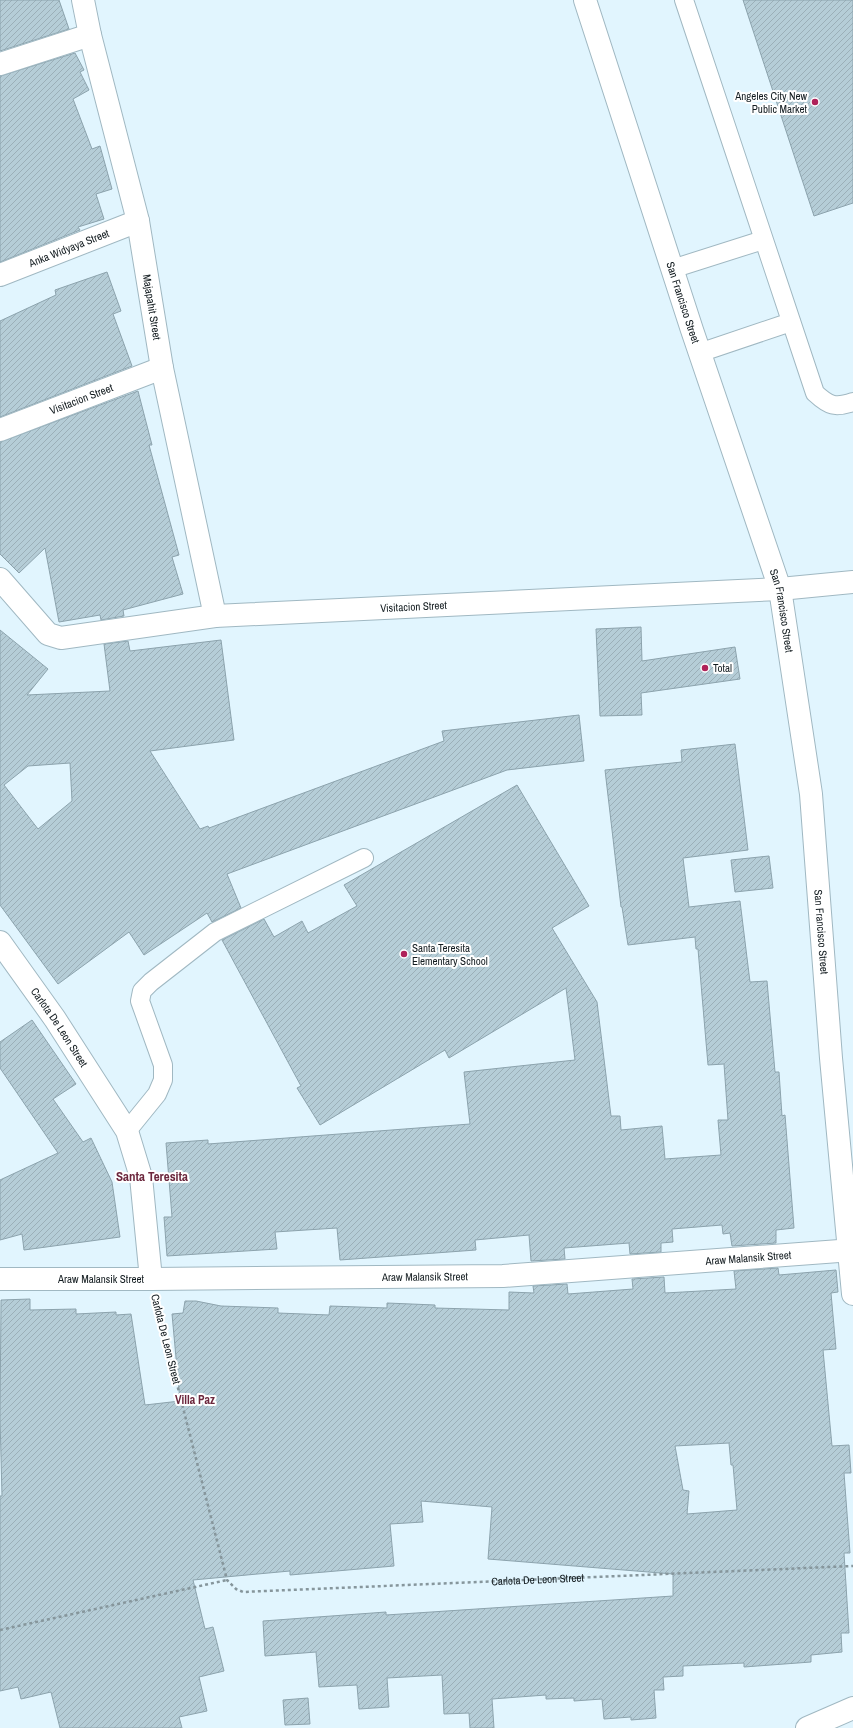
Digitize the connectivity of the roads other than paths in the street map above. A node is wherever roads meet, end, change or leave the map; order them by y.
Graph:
1 (83, 0) edge
2 (585, 0) edge
3 (684, 0) edge
4 (90, 35) junction
5 (0, 64) edge
6 (138, 221) junction
7 (764, 240) junction
8 (672, 269) junction
9 (0, 275) edge
10 (791, 322) junction
11 (699, 353) junction
12 (162, 368) junction
13 (853, 402) edge
14 (0, 430) edge
15 (0, 579) edge
16 (853, 582) edge
17 (780, 589) junction
18 (214, 616) junction
19 (364, 858) dead end
20 (0, 942) edge
21 (127, 1131) junction
22 (851, 1250) edge
23 (0, 1279) edge
24 (151, 1279) junction
25 (853, 1294) edge
26 (853, 1708) edge
27 (807, 1728) edge

1 - 4 street, Majapahit Street
2 - 8 street, San Francisco Street
3 - 7 lane
4 - 5 street
4 - 6 street, Majapahit Street
6 - 9 street, Anka Widyaya Street
6 - 12 street, Majapahit Street
7 - 8 lane
7 - 10 lane
8 - 11 street, San Francisco Street
10 - 11 lane
10 - 13 lane
11 - 17 street, San Francisco Street
12 - 14 street, Visitacion Street
12 - 18 street, Majapahit Street
15 - 18 street, Visitacion Street
16 - 17 street, Visitacion Street
17 - 18 street, Visitacion Street
17 - 22 street, San Francisco Street
19 - 21 lane
20 - 21 street, Carlota De Leon Street
21 - 24 street, Carlota De Leon Street
22 - 24 street, Araw Malansik Street
22 - 25 street, San Francisco Street
23 - 24 street, Araw Malansik Street
26 - 27 street

